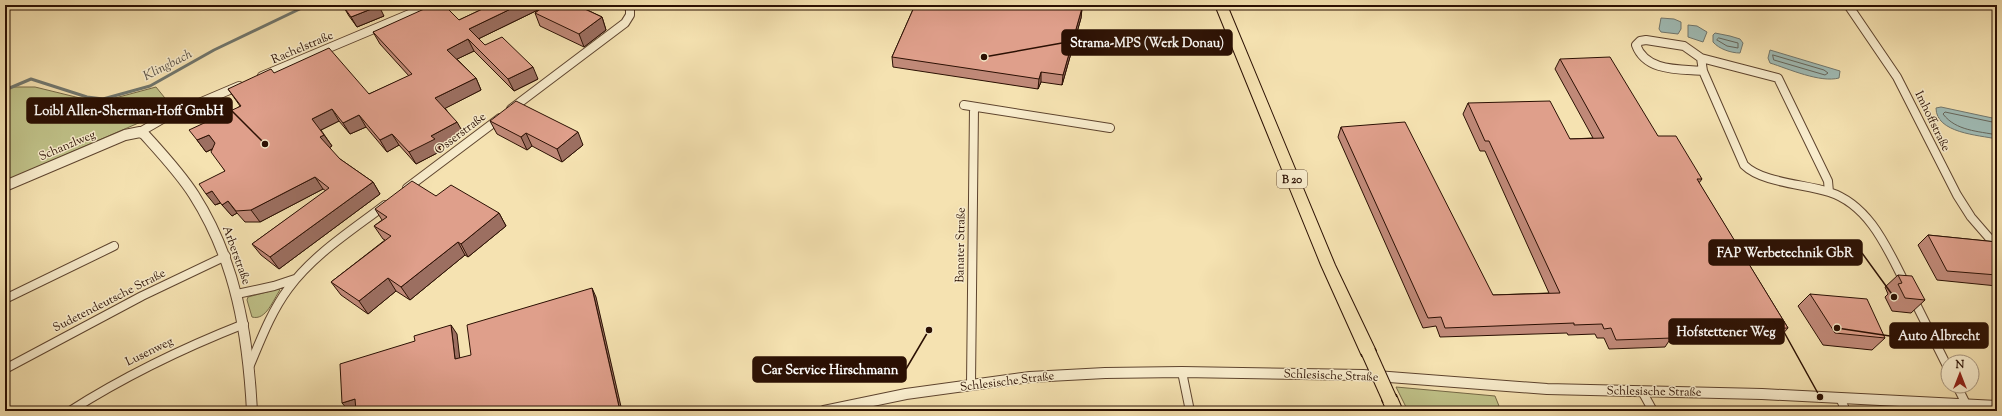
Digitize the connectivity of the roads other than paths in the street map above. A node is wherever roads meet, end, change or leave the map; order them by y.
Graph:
1 (431, 5) edge
2 (626, 5) edge
3 (1221, 5) edge
4 (1848, 5) edge
5 (1701, 58) junction
6 (1703, 71) junction
7 (254, 80) edge
8 (246, 83) edge
9 (964, 106) dead end
10 (974, 107) junction
11 (1110, 128) dead end
12 (140, 132) junction
13 (5, 186) edge
14 (403, 192) edge
15 (1829, 192) junction
16 (391, 201) edge
17 (114, 246) dead end
18 (1997, 247) edge
19 (226, 256) junction
20 (296, 278) junction
21 (237, 294) junction
22 (5, 299) edge
23 (244, 324) junction
24 (1941, 354) edge
25 (250, 365) junction
26 (5, 369) edge
27 (1182, 372) junction
28 (971, 384) junction
29 (1642, 391) junction
30 (1961, 394) edge
31 (1840, 398) junction
32 (1966, 404) junction
33 (1392, 405) edge
34 (1997, 406) edge
35 (70, 411) edge
36 (252, 411) edge
37 (824, 411) edge
38 (1190, 411) edge
39 (1653, 411) edge
40 (1846, 411) edge

1 - 7 street, Rachelstraße
2 - 14 street, Osserstraße
3 - 33 highway, B 20, bridge
4 - 18 street, Imhoffstraße
5 - 6 street
5 - 6 street
5 - 15 street
6 - 15 street
8 - 12 street
9 - 10 street
10 - 11 street
10 - 28 street, Banater Straße
12 - 13 street, Schanzlweg
12 - 19 street, Arberstraße
15 - 24 street
16 - 20 street
17 - 22 street
19 - 21 street, Arberstraße
19 - 26 street, Sudetendeutsche Straße
20 - 21 street
20 - 25 street
21 - 23 street, Arberstraße
23 - 25 street, Arberstraße
23 - 35 street, Lusenweg
25 - 36 street, Arberstraße
27 - 28 street, Schlesische Straße
27 - 29 street, Schlesische Straße
27 - 38 street
28 - 37 street, Schlesische Straße
29 - 31 street, Schlesische Straße
29 - 39 street
30 - 32 street
31 - 32 street, Schlesische Straße
31 - 40 street
32 - 34 street, Schlesische Straße

